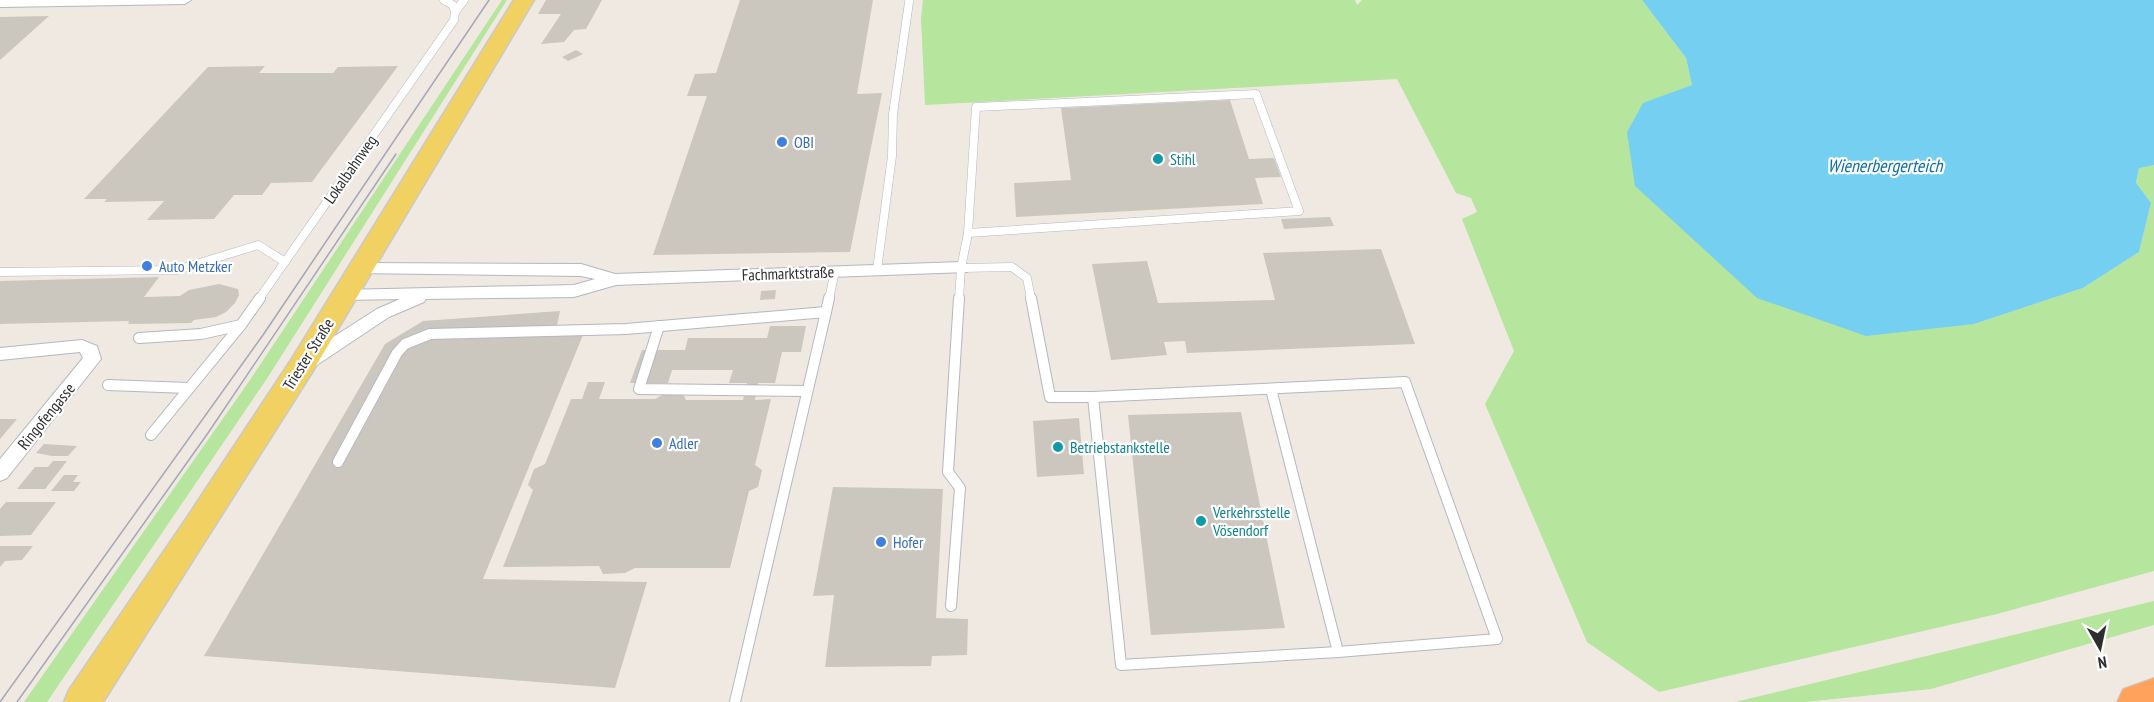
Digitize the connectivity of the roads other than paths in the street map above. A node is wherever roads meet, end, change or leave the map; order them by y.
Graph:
1 (185, 0) edge
2 (444, 0) edge
3 (464, 0) edge
4 (524, 0) edge
5 (67, 1) edge
6 (909, 2) dead end
7 (0, 3) edge
8 (455, 12) junction
9 (968, 233) junction
10 (285, 262) junction
11 (961, 268) junction
12 (360, 270) junction
13 (876, 270) junction
14 (0, 272) edge
15 (835, 272) junction
16 (616, 279) junction
17 (346, 294) junction
18 (429, 294) junction
19 (826, 312) junction
20 (242, 325) junction
21 (659, 326) junction
22 (139, 338) dead end
23 (0, 354) edge
24 (301, 367) junction
25 (108, 385) dead end
26 (188, 388) junction
27 (1271, 389) junction
28 (807, 391) junction
29 (1093, 397) junction
30 (151, 435) dead end
31 (338, 462) dead end
32 (0, 473) edge
33 (951, 606) dead end
34 (1338, 652) junction
35 (2154, 696) edge
36 (82, 702) edge
37 (735, 702) edge
38 (2138, 702) edge

1 - 5 street
2 - 8 lane
3 - 8 lane, Lokalbahnweg
4 - 12 main road, Triester Straße
5 - 7 street
6 - 13 lane
8 - 10 lane, Lokalbahnweg
9 - 9 lane
9 - 11 lane
10 - 14 lane
10 - 20 lane, Lokalbahnweg
11 - 13 street, Fachmarktstraße
11 - 29 lane
11 - 33 lane
12 - 16 street, Fachmarktstraße
12 - 17 main road, Triester Straße
13 - 15 street, Fachmarktstraße
15 - 16 street, Fachmarktstraße
15 - 19 lane
16 - 18 street, Fachmarktstraße
17 - 18 street, Fachmarktstraße
17 - 24 main road, Triester Straße
18 - 24 street
19 - 21 lane
19 - 28 lane
20 - 22 lane
20 - 26 lane, Lokalbahnweg
21 - 28 lane
21 - 31 lane
23 - 32 street, Ringofengasse
24 - 36 main road, Triester Straße
25 - 26 lane
26 - 30 lane, Lokalbahnweg
27 - 29 lane
27 - 34 lane
27 - 34 lane
28 - 37 lane
29 - 34 lane
35 - 38 highway

